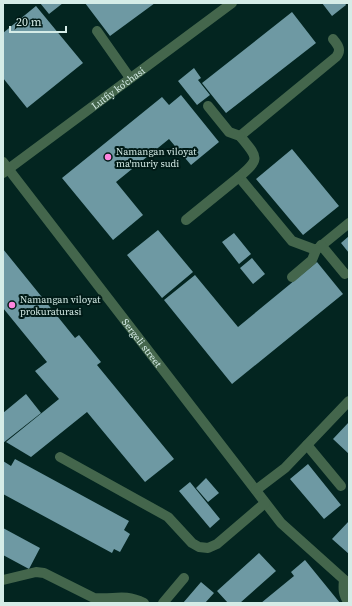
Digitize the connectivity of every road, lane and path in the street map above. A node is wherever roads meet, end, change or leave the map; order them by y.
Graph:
1 (232, 3) edge
2 (97, 32) dead end
3 (333, 39) dead end
4 (130, 78) junction
5 (208, 106) dead end
6 (240, 136) junction
7 (5, 168) edge
8 (239, 177) junction
9 (186, 220) dead end
10 (349, 223) edge
11 (319, 248) junction
12 (345, 274) dead end
13 (292, 277) dead end
14 (349, 401) edge
15 (307, 445) junction
16 (60, 457) dead end
17 (341, 486) dead end
18 (256, 490) junction
19 (266, 503) junction
20 (184, 578) dead end
21 (3, 580) edge
22 (346, 582) edge
23 (144, 603) edge
24 (163, 603) edge
25 (349, 603) edge

1 - 4 street, Lutfiy ko'chasi
2 - 4 street
3 - 6 street
4 - 7 street, Lutfiy ko'chasi
5 - 6 street
6 - 8 street
7 - 18 street, Sergeli street
8 - 9 street
8 - 11 street
10 - 11 street
11 - 12 street
11 - 13 street
14 - 15 street
15 - 17 street
15 - 18 street
16 - 19 street
18 - 19 street, Sergeli street
19 - 22 street, Sergeli street
20 - 24 street
21 - 23 street
22 - 25 street

